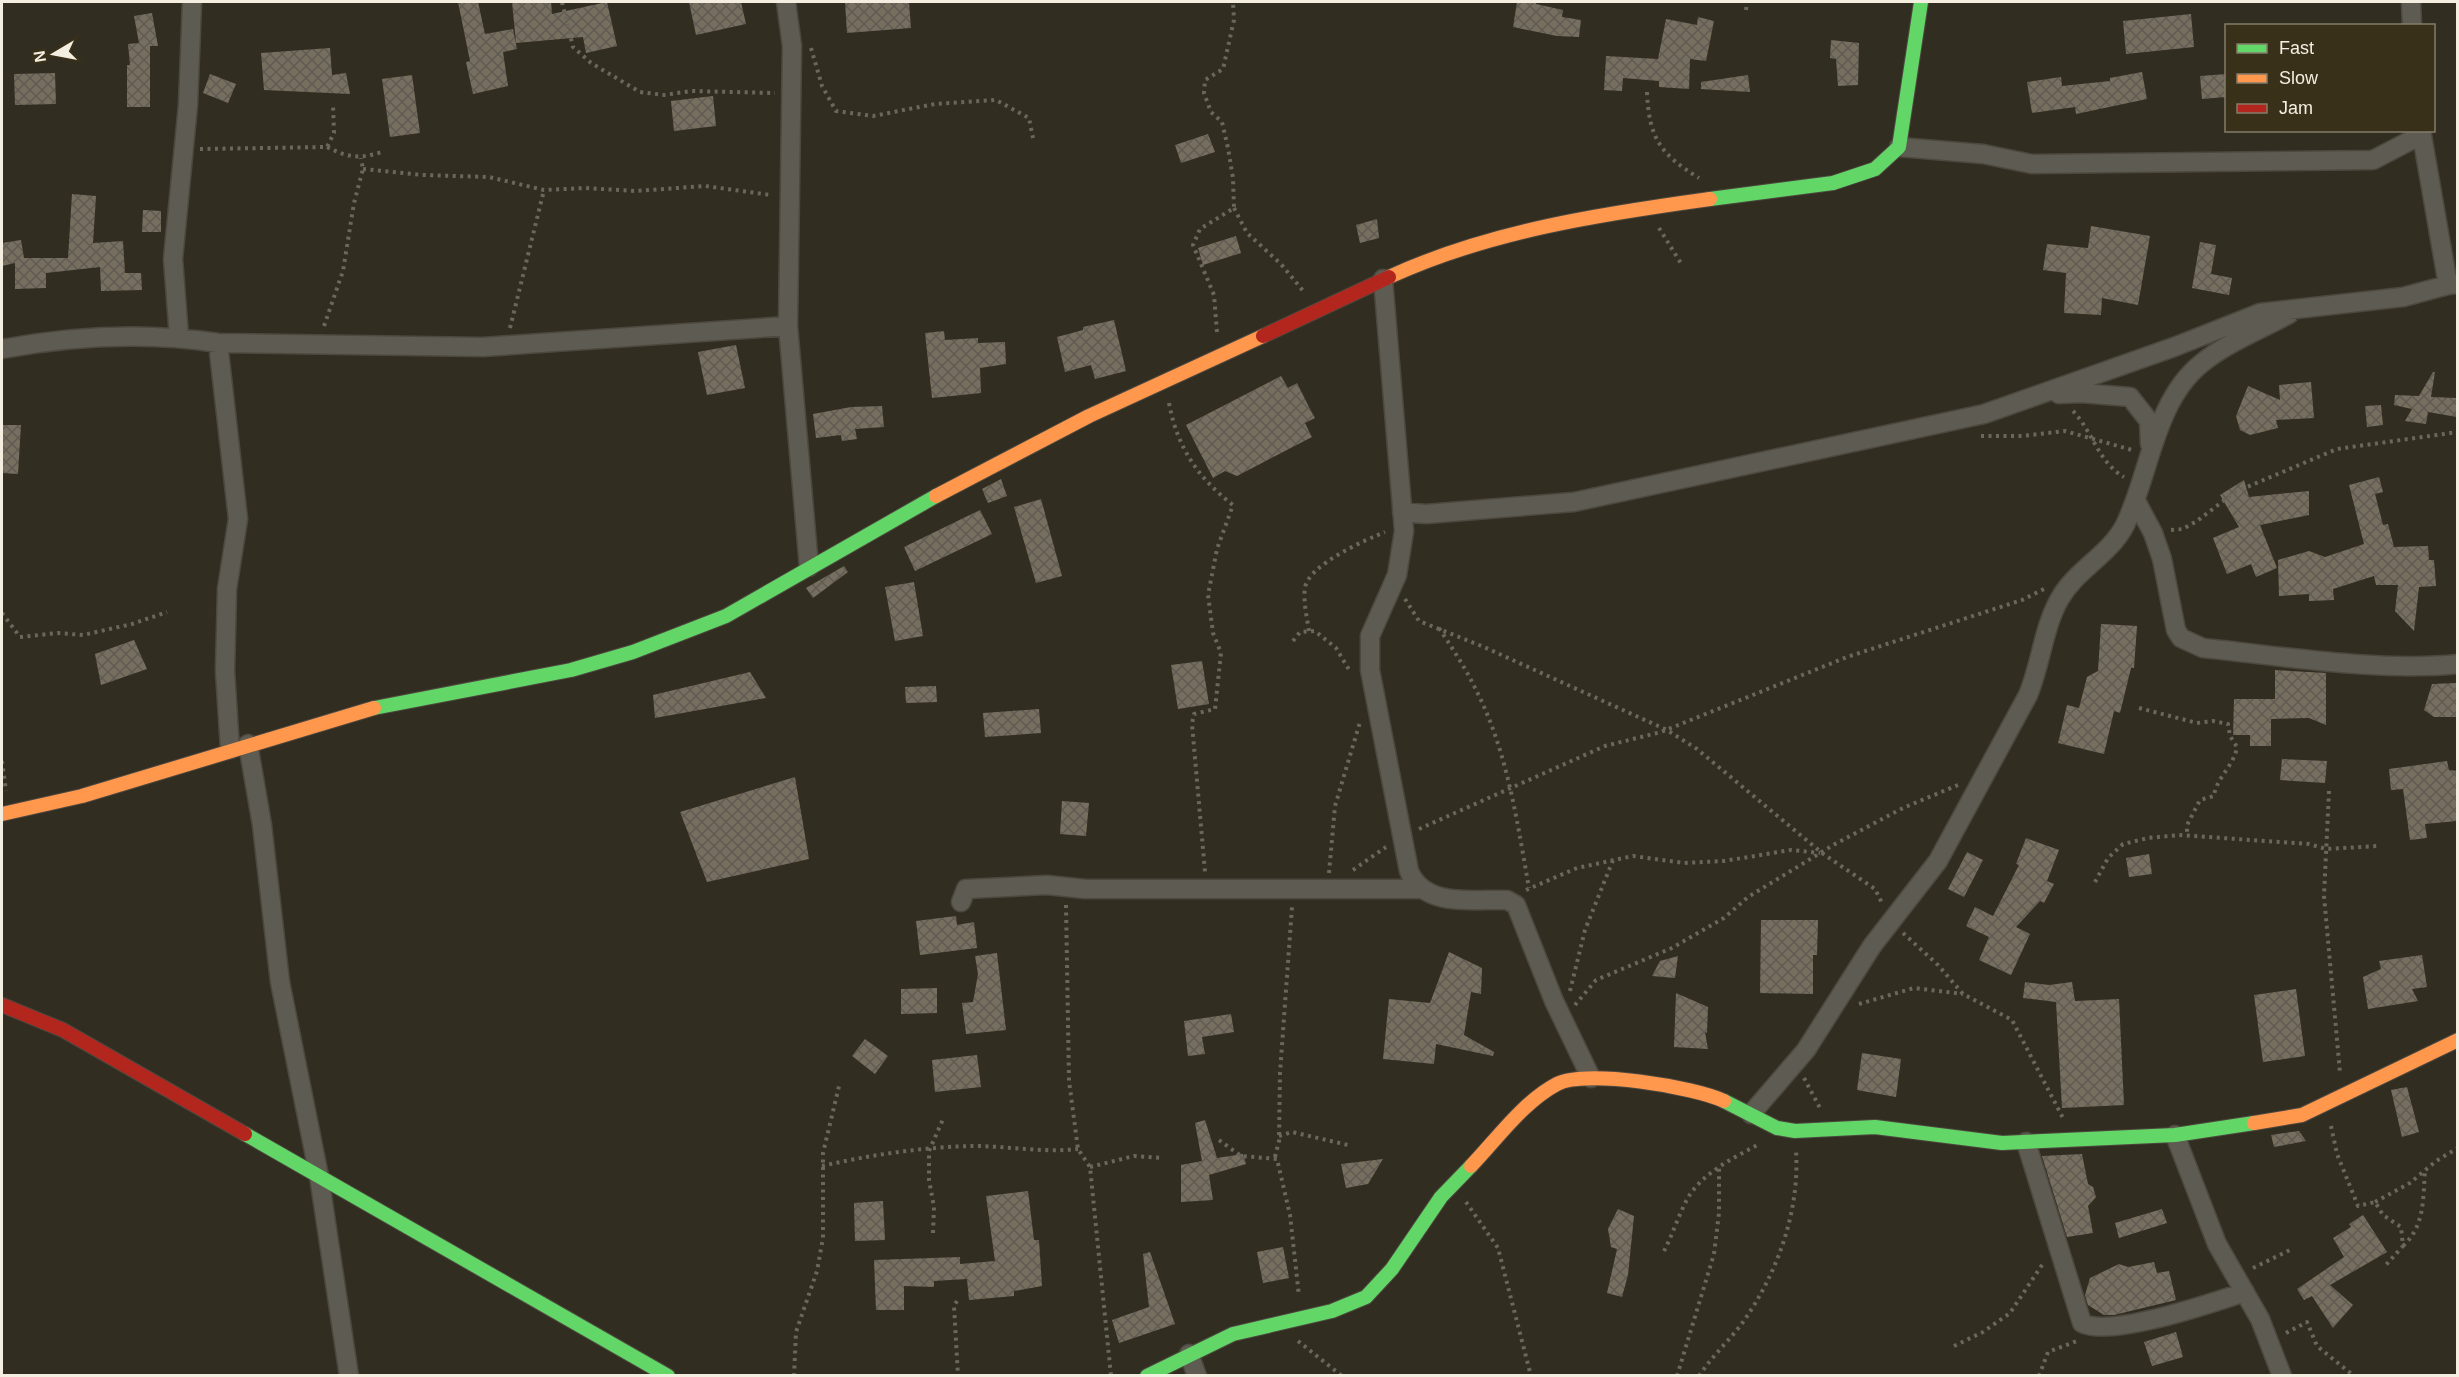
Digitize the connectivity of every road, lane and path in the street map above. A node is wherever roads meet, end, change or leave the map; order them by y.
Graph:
1 (192, 2) edge
2 (562, 2) edge
3 (786, 2) edge
4 (1233, 2) edge
5 (1747, 2) edge
6 (1920, 2) edge
7 (2411, 2) edge
8 (1746, 10) dead end
9 (2412, 24) edge
10 (792, 46) junction
11 (790, 92) junction
12 (1647, 92) dead end
13 (333, 105) dead end
14 (2421, 133) edge
15 (1033, 138) dead end
16 (327, 147) junction
17 (1899, 147) junction
18 (185, 149) junction
19 (382, 152) dead end
20 (362, 158) junction
21 (363, 169) junction
22 (544, 190) junction
23 (789, 197) junction
24 (1723, 198) junction
25 (1653, 207) junction
26 (1234, 208) junction
27 (1682, 265) dead end
28 (1383, 279) junction
29 (2452, 284) edge
30 (2296, 310) junction
31 (1316, 311) junction
32 (788, 326) junction
33 (179, 337) junction
34 (218, 343) junction
35 (319, 344) junction
36 (506, 346) junction
37 (2, 349) edge
38 (1223, 353) junction
39 (1165, 381) junction
40 (2042, 396) junction
41 (2457, 432) edge
42 (1970, 436) dead end
43 (2091, 437) junction
44 (2151, 455) junction
45 (2138, 494) junction
46 (1402, 516) junction
47 (2153, 533) junction
48 (809, 567) junction
49 (1394, 582) junction
50 (2051, 586) dead end
51 (166, 612) dead end
52 (2, 613) edge
53 (1439, 628) junction
54 (1309, 631) junction
55 (1293, 641) dead end
56 (2457, 664) edge
57 (1355, 680) dead end
58 (2139, 708) dead end
59 (1361, 716) dead end
60 (1666, 730) junction
61 (248, 744) junction
62 (230, 749) junction
63 (2, 761) edge
64 (1984, 772) junction
65 (1509, 788) junction
66 (2329, 791) dead end
67 (6, 813) edge
68 (1402, 836) junction
69 (2187, 836) junction
70 (2378, 846) dead end
71 (2326, 849) junction
72 (1822, 853) junction
73 (1613, 860) junction
74 (2095, 882) dead end
75 (1065, 887) junction
76 (1207, 888) junction
77 (1294, 888) junction
78 (1326, 888) junction
79 (1529, 888) junction
80 (1419, 889) junction
81 (1507, 900) junction
82 (961, 902) dead end
83 (1891, 920) junction
84 (1963, 994) junction
85 (1857, 1004) dead end
86 (2, 1005) edge
87 (1565, 1023) junction
88 (2457, 1040) edge
89 (1794, 1065) junction
90 (1591, 1078) junction
91 (840, 1082) dead end
92 (2337, 1097) junction
93 (1751, 1114) junction
94 (944, 1117) dead end
95 (1827, 1129) junction
96 (1792, 1130) junction
97 (1279, 1136) junction
98 (2175, 1136) junction
99 (2083, 1139) junction
100 (1219, 1140) dead end
101 (2026, 1142) junction
102 (1348, 1144) dead end
103 (2457, 1148) edge
104 (1078, 1149) junction
105 (929, 1151) junction
106 (1275, 1157) junction
107 (1162, 1158) dead end
108 (822, 1166) junction
109 (1719, 1166) junction
110 (1090, 1167) junction
111 (2425, 1170) junction
112 (319, 1176) junction
113 (1451, 1187) junction
114 (2375, 1202) junction
115 (933, 1233) dead end
116 (2056, 1244) junction
117 (2403, 1246) junction
118 (2292, 1249) dead end
119 (1664, 1251) dead end
120 (2385, 1266) dead end
121 (2241, 1285) junction
122 (957, 1301) dead end
123 (1300, 1318) junction
124 (1280, 1323) junction
125 (2091, 1328) junction
126 (2269, 1342) junction
127 (1954, 1346) dead end
128 (1189, 1354) junction
129 (349, 1376) edge
130 (668, 1376) edge
131 (794, 1376) edge
132 (958, 1376) edge
133 (1111, 1376) edge
134 (1147, 1376) edge
135 (1197, 1376) edge
136 (1342, 1376) edge
137 (1531, 1376) edge
138 (1677, 1376) edge
139 (1699, 1376) edge
140 (2039, 1376) edge
141 (2282, 1376) edge
142 (2354, 1376) edge

1 - 18 street
2 - 11 path
3 - 10 street
4 - 26 path
5 - 8 path
6 - 17 street
7 - 9 street
10 - 11 street
10 - 15 path
11 - 23 street
12 - 24 path
13 - 16 path
14 - 17 street
14 - 29 street
16 - 18 path
16 - 20 path
17 - 24 street
18 - 33 street
19 - 20 path
20 - 21 path
21 - 22 path
21 - 35 path
22 - 23 path
22 - 36 path
23 - 32 street
24 - 25 street
25 - 27 path
25 - 28 street
26 - 31 path
26 - 38 path
28 - 31 street
28 - 46 street
29 - 30 street
30 - 40 street
30 - 44 street
31 - 38 street
32 - 36 street
32 - 48 street
33 - 34 street
33 - 37 street
34 - 35 street
34 - 62 street
35 - 36 street
38 - 39 street
39 - 48 street
39 - 76 path
40 - 43 path
40 - 44 street
40 - 46 street
41 - 47 path
42 - 43 path
43 - 44 path
43 - 45 path
44 - 45 street
45 - 47 street
45 - 64 street
46 - 49 street
46 - 54 path
47 - 56 street
48 - 61 street
49 - 53 path
49 - 68 street
50 - 60 path
51 - 52 path
53 - 60 path
53 - 65 path
54 - 55 path
54 - 57 path
58 - 69 path
59 - 78 path
60 - 65 path
60 - 72 path
61 - 62 street
61 - 112 street
62 - 67 street
63 - 67 path
64 - 72 path
64 - 83 street
65 - 68 path
65 - 79 path
66 - 71 path
68 - 78 path
68 - 80 street
69 - 71 path
69 - 74 path
70 - 71 path
71 - 92 path
72 - 73 path
72 - 83 path
72 - 87 path
73 - 79 path
73 - 87 path
75 - 76 street
75 - 82 street
75 - 104 path
76 - 77 street
77 - 78 street
77 - 97 path
78 - 80 street
79 - 81 path
80 - 81 street
81 - 87 street
83 - 84 path
83 - 89 street
84 - 85 path
84 - 99 path
86 - 112 street
87 - 90 street
88 - 92 street
89 - 93 street
89 - 95 path
90 - 93 street
90 - 113 street
91 - 108 path
92 - 98 street
92 - 114 path
93 - 96 street
94 - 105 path
95 - 96 street
95 - 101 street
96 - 109 path
96 - 139 path
97 - 102 path
97 - 106 path
98 - 99 street
98 - 121 street
99 - 101 street
100 - 106 path
101 - 116 street
103 - 111 path
104 - 105 path
104 - 110 path
105 - 108 path
105 - 115 path
106 - 123 path
107 - 110 path
108 - 131 path
109 - 119 path
109 - 138 path
110 - 133 path
111 - 114 path
111 - 117 path
112 - 129 street
112 - 130 street
113 - 123 street
113 - 137 path
114 - 117 path
116 - 125 street
116 - 127 path
117 - 120 path
118 - 121 path
121 - 125 street
121 - 126 street
122 - 132 path
123 - 124 street
124 - 128 street
124 - 136 path
125 - 140 path
126 - 141 street
126 - 142 path
128 - 134 street
128 - 135 street

